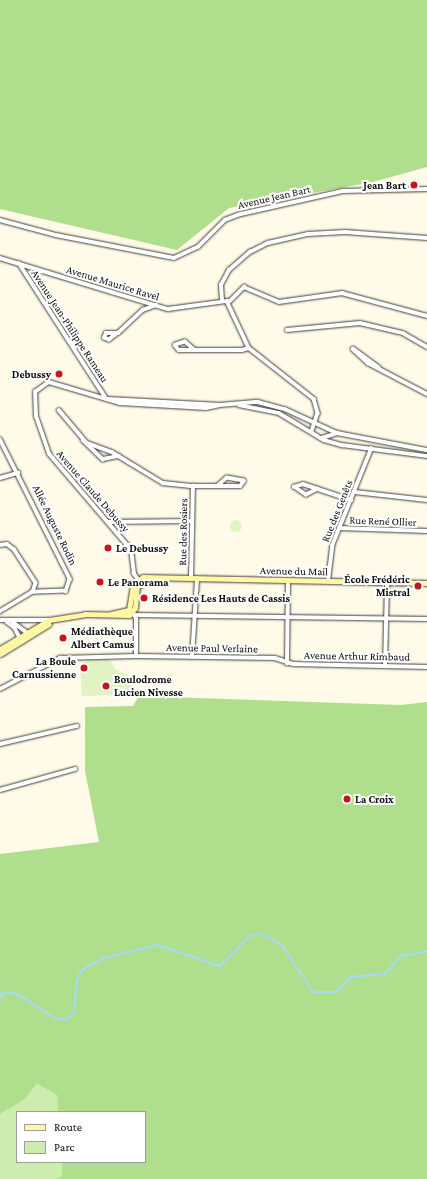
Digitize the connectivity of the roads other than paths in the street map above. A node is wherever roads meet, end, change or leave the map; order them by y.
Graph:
1 (427, 189) edge
2 (0, 220) edge
3 (427, 238) edge
4 (0, 258) edge
5 (19, 264) junction
6 (222, 300) junction
7 (141, 301) junction
8 (228, 302) junction
9 (156, 305) junction
10 (143, 310) junction
11 (427, 316) edge
12 (287, 330) dead end
13 (118, 333) dead end
14 (427, 347) edge
15 (249, 348) junction
16 (194, 350) junction
17 (379, 368) junction
18 (427, 394) edge
19 (107, 399) junction
20 (232, 405) junction
21 (59, 410) dead end
22 (315, 424) junction
23 (312, 431) junction
24 (337, 433) junction
25 (81, 438) junction
26 (322, 438) junction
27 (0, 439) edge
28 (371, 449) junction
29 (427, 450) edge
30 (119, 456) junction
31 (427, 456) edge
32 (18, 473) junction
33 (0, 478) edge
34 (193, 486) junction
35 (218, 486) junction
36 (318, 489) junction
37 (355, 492) junction
38 (351, 500) junction
39 (427, 500) edge
40 (192, 521) junction
41 (108, 522) junction
42 (339, 528) junction
43 (427, 531) edge
44 (0, 545) edge
45 (194, 579) junction
46 (139, 581) junction
47 (288, 581) junction
48 (328, 581) junction
49 (387, 582) junction
50 (427, 583) edge
51 (33, 592) junction
52 (190, 611) dead end
53 (0, 612) edge
54 (132, 612) junction
55 (194, 615) junction
56 (288, 618) junction
57 (386, 618) junction
58 (56, 619) junction
59 (427, 619) edge
60 (2, 620) edge
61 (49, 620) junction
62 (12, 622) junction
63 (29, 634) junction
64 (20, 639) junction
65 (0, 650) edge
66 (0, 654) edge
67 (136, 656) junction
68 (192, 657) junction
69 (275, 658) junction
70 (287, 658) junction
71 (287, 664) junction
72 (385, 666) junction
73 (427, 667) edge
74 (0, 689) edge
75 (77, 726) dead end
76 (0, 744) edge
77 (75, 770) dead end
78 (0, 790) edge

1 - 2 street, Avenue Jean Bart
3 - 6 street
4 - 5 street, Avenue Maurice Ravel
5 - 7 street, Avenue Maurice Ravel
5 - 19 street, Avenue Jean-Philippe Rameau
6 - 8 street
6 - 9 street, Avenue Maurice Ravel
7 - 9 street, Avenue Maurice Ravel
7 - 10 street
8 - 11 street
8 - 15 street
9 - 10 street
10 - 13 street
12 - 14 street
15 - 16 street
15 - 22 street
16 - 16 street
17 - 17 street
17 - 18 street
19 - 20 street, Avenue Claude Debussy
19 - 41 street, Avenue Claude Debussy
20 - 22 street, Avenue Claude Debussy
20 - 23 street, Avenue Claude Debussy
21 - 25 street
22 - 23 street
22 - 24 street, Avenue Claude Debussy
23 - 26 street, Avenue Claude Debussy
24 - 26 street
24 - 29 street, Avenue Claude Debussy
25 - 30 street
25 - 30 street
26 - 28 street, Avenue Claude Debussy
27 - 32 street, Allée Auguste Rodin
28 - 31 street, Avenue Claude Debussy
28 - 37 street, Rue des Genêts
30 - 34 street
32 - 33 street
32 - 51 street, Allée Auguste Rodin
34 - 35 street
34 - 40 street, Rue des Rosiers
35 - 35 street
36 - 36 street
36 - 38 street
37 - 38 street, Rue des Genêts
37 - 39 street
38 - 42 street, Rue des Genêts
40 - 41 street
40 - 45 street, Rue des Rosiers
41 - 46 street, Avenue Claude Debussy
42 - 43 street, Rue René Ollier
42 - 48 street, Rue des Genêts
44 - 51 street
45 - 46 main road, Avenue du Mail
45 - 47 main road, Avenue du Mail
45 - 55 street, Rue des Rosiers
46 - 54 main road
47 - 48 main road, Avenue du Mail
47 - 56 street
48 - 49 main road, Avenue du Mail
49 - 50 main road, Avenue du Mail
49 - 57 street
51 - 53 street
52 - 55 street
54 - 55 street
54 - 58 main road
54 - 67 street
55 - 56 street
55 - 68 street, Rue des Rosiers
56 - 57 street
56 - 70 street
57 - 59 street
57 - 72 street
58 - 61 main road
58 - 63 main road
60 - 62 street
60 - 64 street
61 - 62 street
61 - 63 main road
62 - 63 street
63 - 64 main road
64 - 65 main road
64 - 66 main road
67 - 68 street, Avenue Paul Verlaine
67 - 74 street, Avenue Paul Verlaine
68 - 69 street, Avenue Paul Verlaine
69 - 70 street
69 - 71 street, Avenue Paul Verlaine
70 - 71 street
71 - 72 street, Avenue Arthur Rimbaud
72 - 73 street, Avenue Arthur Rimbaud
75 - 76 street
77 - 78 street

